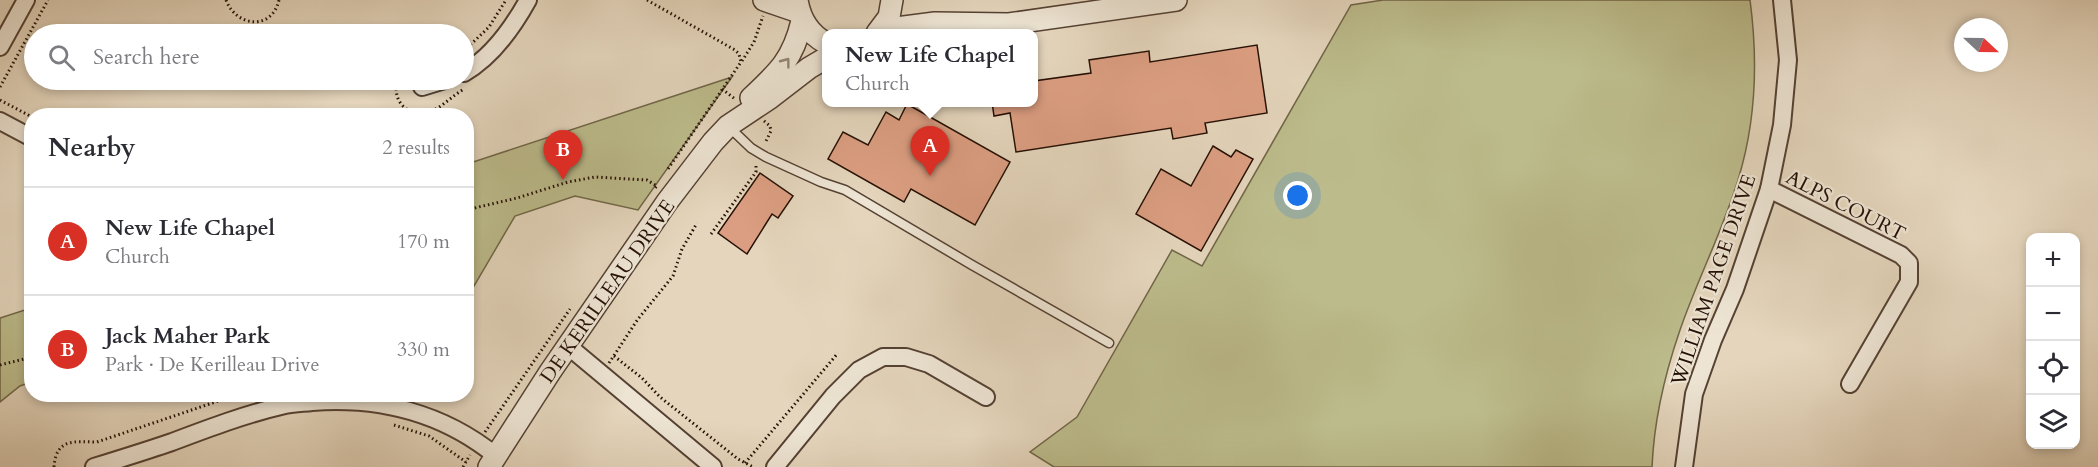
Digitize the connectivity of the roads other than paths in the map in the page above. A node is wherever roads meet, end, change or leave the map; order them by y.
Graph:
1 (26, 0) edge
2 (528, 0) edge
3 (765, 0) edge
4 (892, 0) edge
5 (1176, 0) edge
6 (1782, 0) edge
7 (799, 11) edge
8 (881, 29) edge
9 (898, 29) edge
10 (822, 41) edge
11 (0, 47) edge
12 (822, 60) edge
13 (474, 67) edge
14 (0, 121) edge
15 (731, 124) junction
16 (24, 134) edge
17 (1769, 189) junction
18 (1109, 343) dead end
19 (568, 346) junction
20 (1850, 384) dead end
21 (986, 397) dead end
22 (314, 402) edge
23 (361, 402) edge
24 (492, 461) edge
25 (94, 467) edge
26 (713, 467) edge
27 (775, 467) edge
28 (1684, 467) edge

1 - 11 street
2 - 13 street
3 - 7 street
4 - 8 street
5 - 9 street
6 - 17 street, WILLIAM PAGE DRIVE
7 - 10 street
15 -> 7 street, DE KERILLEAU DRIVE
12 - 15 street, DE KERILLEAU DRIVE
14 - 16 street
15 - 18 lane
15 - 19 street, DE KERILLEAU DRIVE
17 - 20 street, ALPS COURT
17 - 28 street, WILLIAM PAGE DRIVE
19 - 24 street, DE KERILLEAU DRIVE
19 - 26 street
21 - 27 street
22 - 25 street
23 - 24 street

